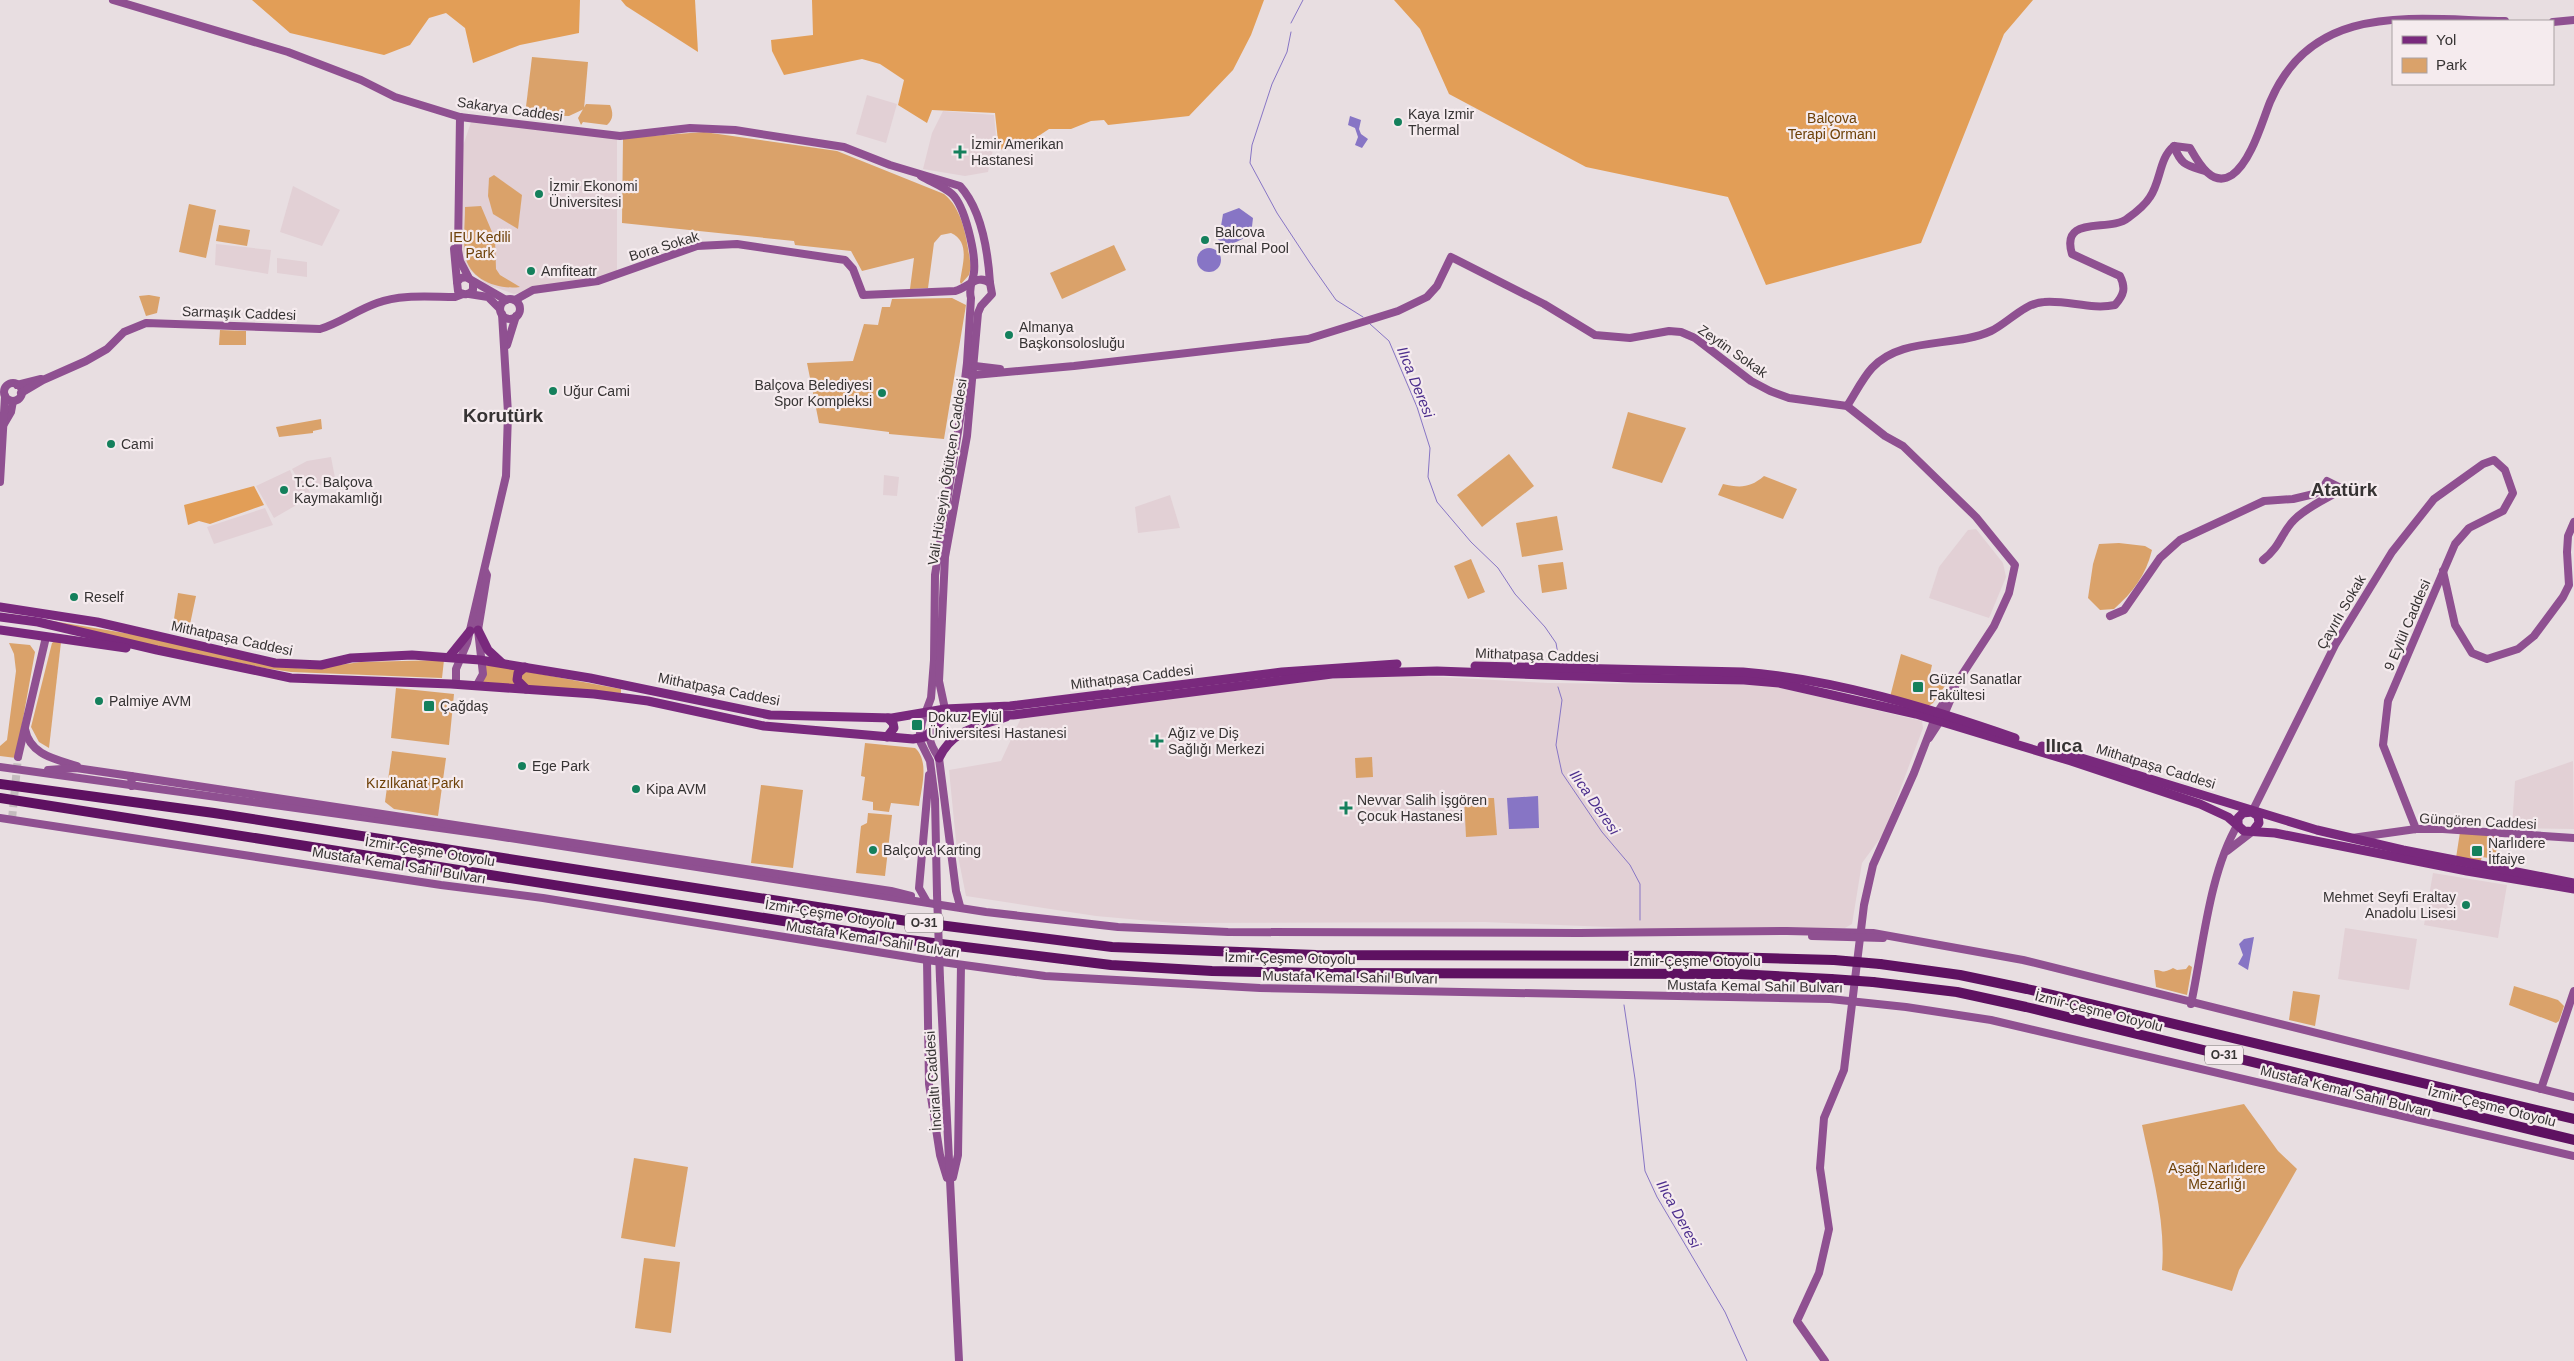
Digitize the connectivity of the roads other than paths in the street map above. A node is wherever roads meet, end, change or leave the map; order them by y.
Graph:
1 (113, 0) edge
2 (2392, 20) edge
3 (2574, 20) edge
4 (2554, 22) edge
5 (460, 117) junction
6 (2174, 146) junction
7 (2204, 170) junction
8 (915, 173) junction
9 (457, 227) junction
10 (471, 280) junction
11 (972, 283) junction
12 (990, 283) junction
13 (461, 290) junction
14 (955, 291) junction
15 (971, 298) junction
16 (511, 300) junction
17 (987, 301) junction
18 (501, 312) junction
19 (516, 316) junction
20 (504, 357) junction
21 (971, 364) junction
22 (1020, 370) junction
23 (974, 375) junction
24 (43, 380) junction
25 (17, 385) junction
26 (21, 393) junction
27 (5, 396) junction
28 (13, 401) junction
29 (1847, 406) junction
30 (4, 424) junction
31 (2494, 460) joint
32 (0, 482) edge
33 (2574, 522) edge
34 (2263, 560) dead end
35 (2443, 570) junction
36 (0, 607) edge
37 (23, 610) junction
38 (2110, 616) dead end
39 (0, 618) edge
40 (0, 630) edge
41 (474, 631) junction
42 (46, 637) junction
43 (157, 650) junction
44 (449, 657) junction
45 (461, 658) junction
46 (480, 660) junction
47 (502, 663) junction
48 (526, 667) junction
49 (456, 684) junction
50 (1956, 684) junction
51 (477, 686) junction
52 (527, 690) junction
53 (1944, 701) junction
54 (945, 709) junction
55 (1927, 710) junction
56 (1011, 711) junction
57 (925, 714) junction
58 (1939, 717) junction
59 (888, 718) junction
60 (24, 726) junction
61 (929, 734) junction
62 (887, 737) junction
63 (919, 739) junction
64 (39, 753) junction
65 (936, 760) junction
66 (0, 767) edge
67 (23, 770) junction
68 (91, 770) junction
69 (131, 776) junction
70 (0, 778) edge
71 (0, 784) edge
72 (22, 786) junction
73 (132, 786) junction
74 (0, 798) edge
75 (0, 802) edge
76 (38, 804) junction
77 (2252, 812) junction
78 (0, 818) edge
79 (2238, 824) junction
80 (2416, 829) junction
81 (2253, 831) junction
82 (2350, 838) junction
83 (2574, 838) edge
84 (2227, 851) junction
85 (2574, 882) edge
86 (919, 888) junction
87 (2574, 889) edge
88 (909, 895) junction
89 (924, 901) junction
90 (960, 906) junction
91 (1860, 935) junction
92 (927, 960) junction
93 (961, 965) junction
94 (2574, 991) edge
95 (1853, 1001) junction
96 (2191, 1004) junction
97 (2571, 1012) edge
98 (2541, 1089) junction
99 (2574, 1097) edge
100 (2574, 1119) edge
101 (2574, 1140) edge
102 (2574, 1156) edge
103 (951, 1189) junction
104 (960, 1361) edge
105 (1825, 1361) edge

1 - 5 street, Sakarya Caddesi
2 - 7 street
3 - 4 street
5 - 8 street, Sakarya Caddesi
5 - 9 street
6 - 7 street
6 - 7 street
6 - 29 street
8 - 11 street, Sakarya Caddesi
8 - 12 street, Sakarya Caddesi
9 - 10 street
9 - 13 street
10 - 13 street
10 - 13 street, Sarmaşık Caddesi
10 - 16 street
11 - 12 street
11 - 14 street
11 - 15 street
12 - 17 street
13 - 18 street
13 - 24 street, Sarmaşık Caddesi
14 - 15 street
14 - 16 street, Bora Sokak
15 - 17 street
15 - 21 street, Vali Hüseyin Öğütçen Caddesi
16 - 18 street
16 - 19 street
17 - 21 street, Vali Hüseyin Öğütçen Caddesi
18 - 19 street
18 - 20 street
19 - 20 street
20 - 41 street
21 - 22 street
21 - 23 street
21 - 57 street, Vali Hüseyin Öğütçen Caddesi
22 - 23 street
22 - 29 street, Zeytin Sokak
23 - 54 street, Vali Hüseyin Öğütçen Caddesi
24 - 25 street, Sarmaşık Caddesi
24 - 26 street, Sarmaşık Caddesi
25 - 26 street
25 - 27 street
26 - 28 street
27 - 28 street
27 - 30 street
28 - 30 street
29 - 50 street, Zeytin Sokak
30 - 32 street
31 - 35 street, 9 Eylül Caddesi
31 - 77 street, Çayırlı Sokak
33 - 35 street
34 - 38 street
35 - 80 street, 9 Eylül Caddesi
36 - 37 main road, Mithatpaşa Caddesi
37 - 39 main road
37 - 44 main road, Mithatpaşa Caddesi
39 - 43 main road, Mithatpaşa Caddesi
40 - 42 main road
41 - 44 main road
41 - 45 street
41 - 46 street
41 - 47 main road
42 - 43 main road
42 - 60 street
43 - 49 main road, Mithatpaşa Caddesi
44 - 45 main road, Mithatpaşa Caddesi
45 - 46 main road
45 - 49 street
46 - 47 main road, Mithatpaşa Caddesi
46 - 51 street
47 - 48 main road, Mithatpaşa Caddesi
48 - 52 main road
48 - 59 main road, Mithatpaşa Caddesi
49 - 51 main road
50 - 53 street
50 - 58 street
51 - 52 main road, Mithatpaşa Caddesi
52 - 62 main road, Mithatpaşa Caddesi
53 - 55 street
53 - 58 street
54 - 56 main road, Mithatpaşa Caddesi
54 - 57 main road, Mithatpaşa Caddesi
54 - 61 street
55 - 56 main road, Mithatpaşa Caddesi
55 - 58 main road, Mithatpaşa Caddesi
56 - 58 main road, Mithatpaşa Caddesi
56 - 61 main road, Mithatpaşa Caddesi
56 - 65 main road
57 - 59 main road, Mithatpaşa Caddesi
57 - 63 street, Vali Hüseyin Öğütçen Caddesi
58 - 77 main road, Mithatpaşa Caddesi
58 - 79 main road, Mithatpaşa Caddesi
58 - 91 street
59 - 62 main road
60 - 64 street
60 - 64 street
61 - 63 main road, Mithatpaşa Caddesi
61 - 65 street
62 - 63 main road, Mithatpaşa Caddesi
63 - 65 street
64 - 68 street
65 - 86 street
65 - 90 street
65 - 103 street, İnciraltı Caddesi, bridge
66 - 67 street
67 - 68 street
67 - 73 street
68 - 69 street
69 - 73 street
69 - 88 street
70 - 72 highway
71 - 72 highway, İzmir-Çeşme Otoyolu / O-31
72 - 100 highway, İzmir-Çeşme Otoyolu / O-31, bridge
73 - 89 street
74 - 76 highway, İzmir-Çeşme Otoyolu
75 - 76 highway
76 - 101 highway, İzmir-Çeşme Otoyolu / O-31, bridge
77 - 79 main road
77 - 81 main road
77 - 82 main road, Mithatpaşa Caddesi
78 - 92 street, Mustafa Kemal Sahil Bulvarı
79 - 81 main road
79 - 84 street
80 - 82 street, Güngören Caddesi
80 - 83 street, Güngören Caddesi
81 - 84 street
81 - 87 main road
82 - 85 main road, Mithatpaşa Caddesi
84 - 96 street
86 - 88 street
86 - 89 street
88 - 89 street
89 - 90 street
90 - 91 street
91 - 95 street
91 - 96 street
92 - 93 street, Mustafa Kemal Sahil Bulvarı
92 - 103 street
93 - 95 street, Mustafa Kemal Sahil Bulvarı
93 - 103 street
94 - 97 street
95 - 102 street, Mustafa Kemal Sahil Bulvarı
95 - 105 street
96 - 98 street
97 - 98 street
98 - 99 street
103 - 104 street, İnciraltı Caddesi

